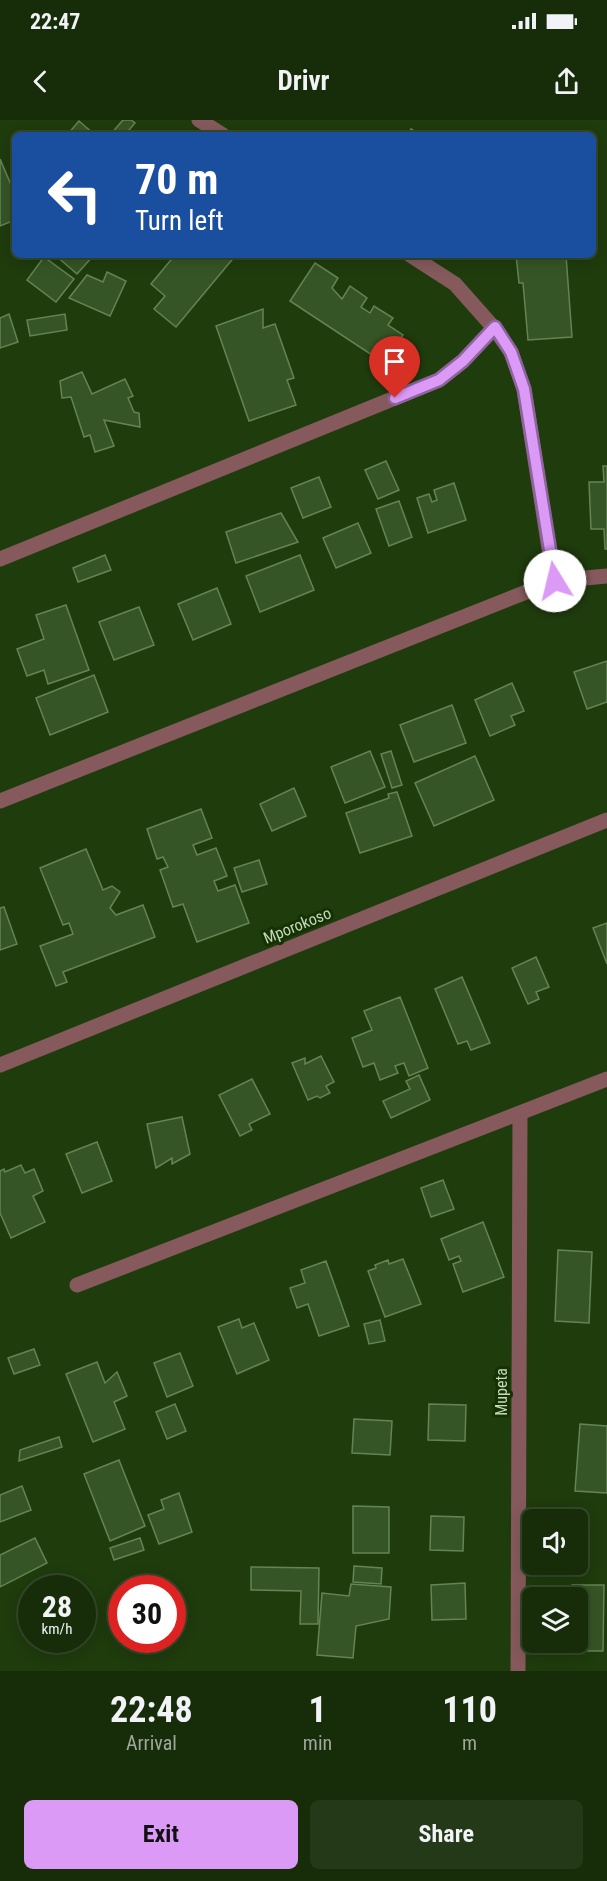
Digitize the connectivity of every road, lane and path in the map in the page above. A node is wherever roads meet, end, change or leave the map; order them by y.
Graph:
1 (200, 120) edge
2 (218, 132) edge
3 (415, 258) edge
4 (495, 327) junction
5 (0, 560) edge
6 (607, 576) edge
7 (555, 581) junction
8 (0, 801) edge
9 (607, 820) edge
10 (0, 1065) edge
11 (607, 1079) edge
12 (520, 1114) junction
13 (76, 1285) dead end
14 (518, 1671) edge

1 - 2 street
3 - 4 street
4 - 5 street
4 - 7 street
6 - 7 street
7 - 8 street
9 - 10 street, Mporokoso
11 - 12 street
12 - 13 street
12 - 14 street, Mupeta

